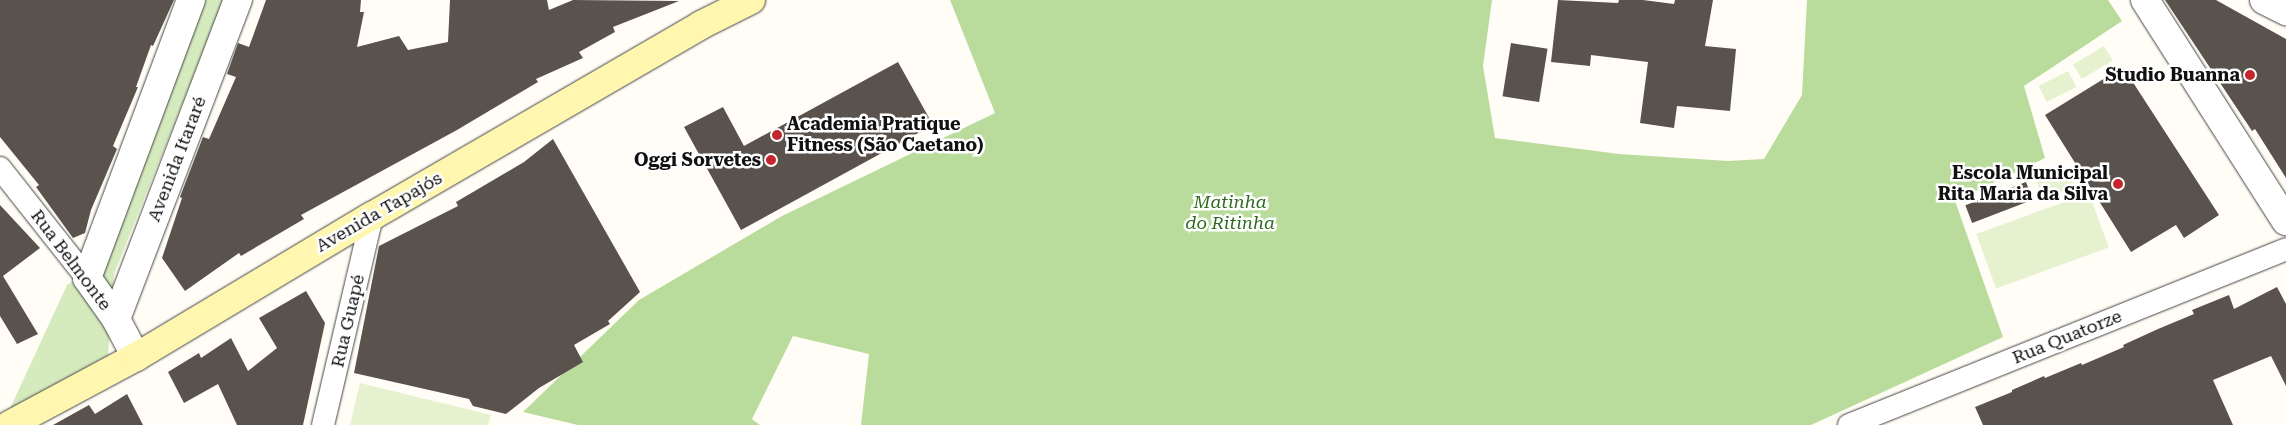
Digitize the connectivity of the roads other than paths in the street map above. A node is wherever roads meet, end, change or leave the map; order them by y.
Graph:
1 (191, 0) edge
2 (238, 0) edge
3 (751, 0) edge
4 (2145, 0) edge
5 (2264, 0) edge
6 (2286, 11) edge
7 (0, 168) edge
8 (372, 216) junction
9 (2286, 221) edge
10 (2286, 249) edge
11 (87, 278) junction
12 (116, 319) junction
13 (136, 357) junction
14 (9, 425) edge
15 (323, 425) edge
16 (1848, 425) edge

1 - 11 street
2 - 12 street, Avenida Itararé
3 - 8 main road, Avenida Tapajós
4 - 9 street
5 - 6 street
7 - 11 street, Rua Belmonte
8 - 13 main road, Avenida Tapajós
8 - 15 street, Rua Guapé
10 - 16 street, Rua Quatorze
11 - 12 street, Rua Belmonte
12 - 13 street, Rua Belmonte
13 - 14 main road, Avenida Tapajós

